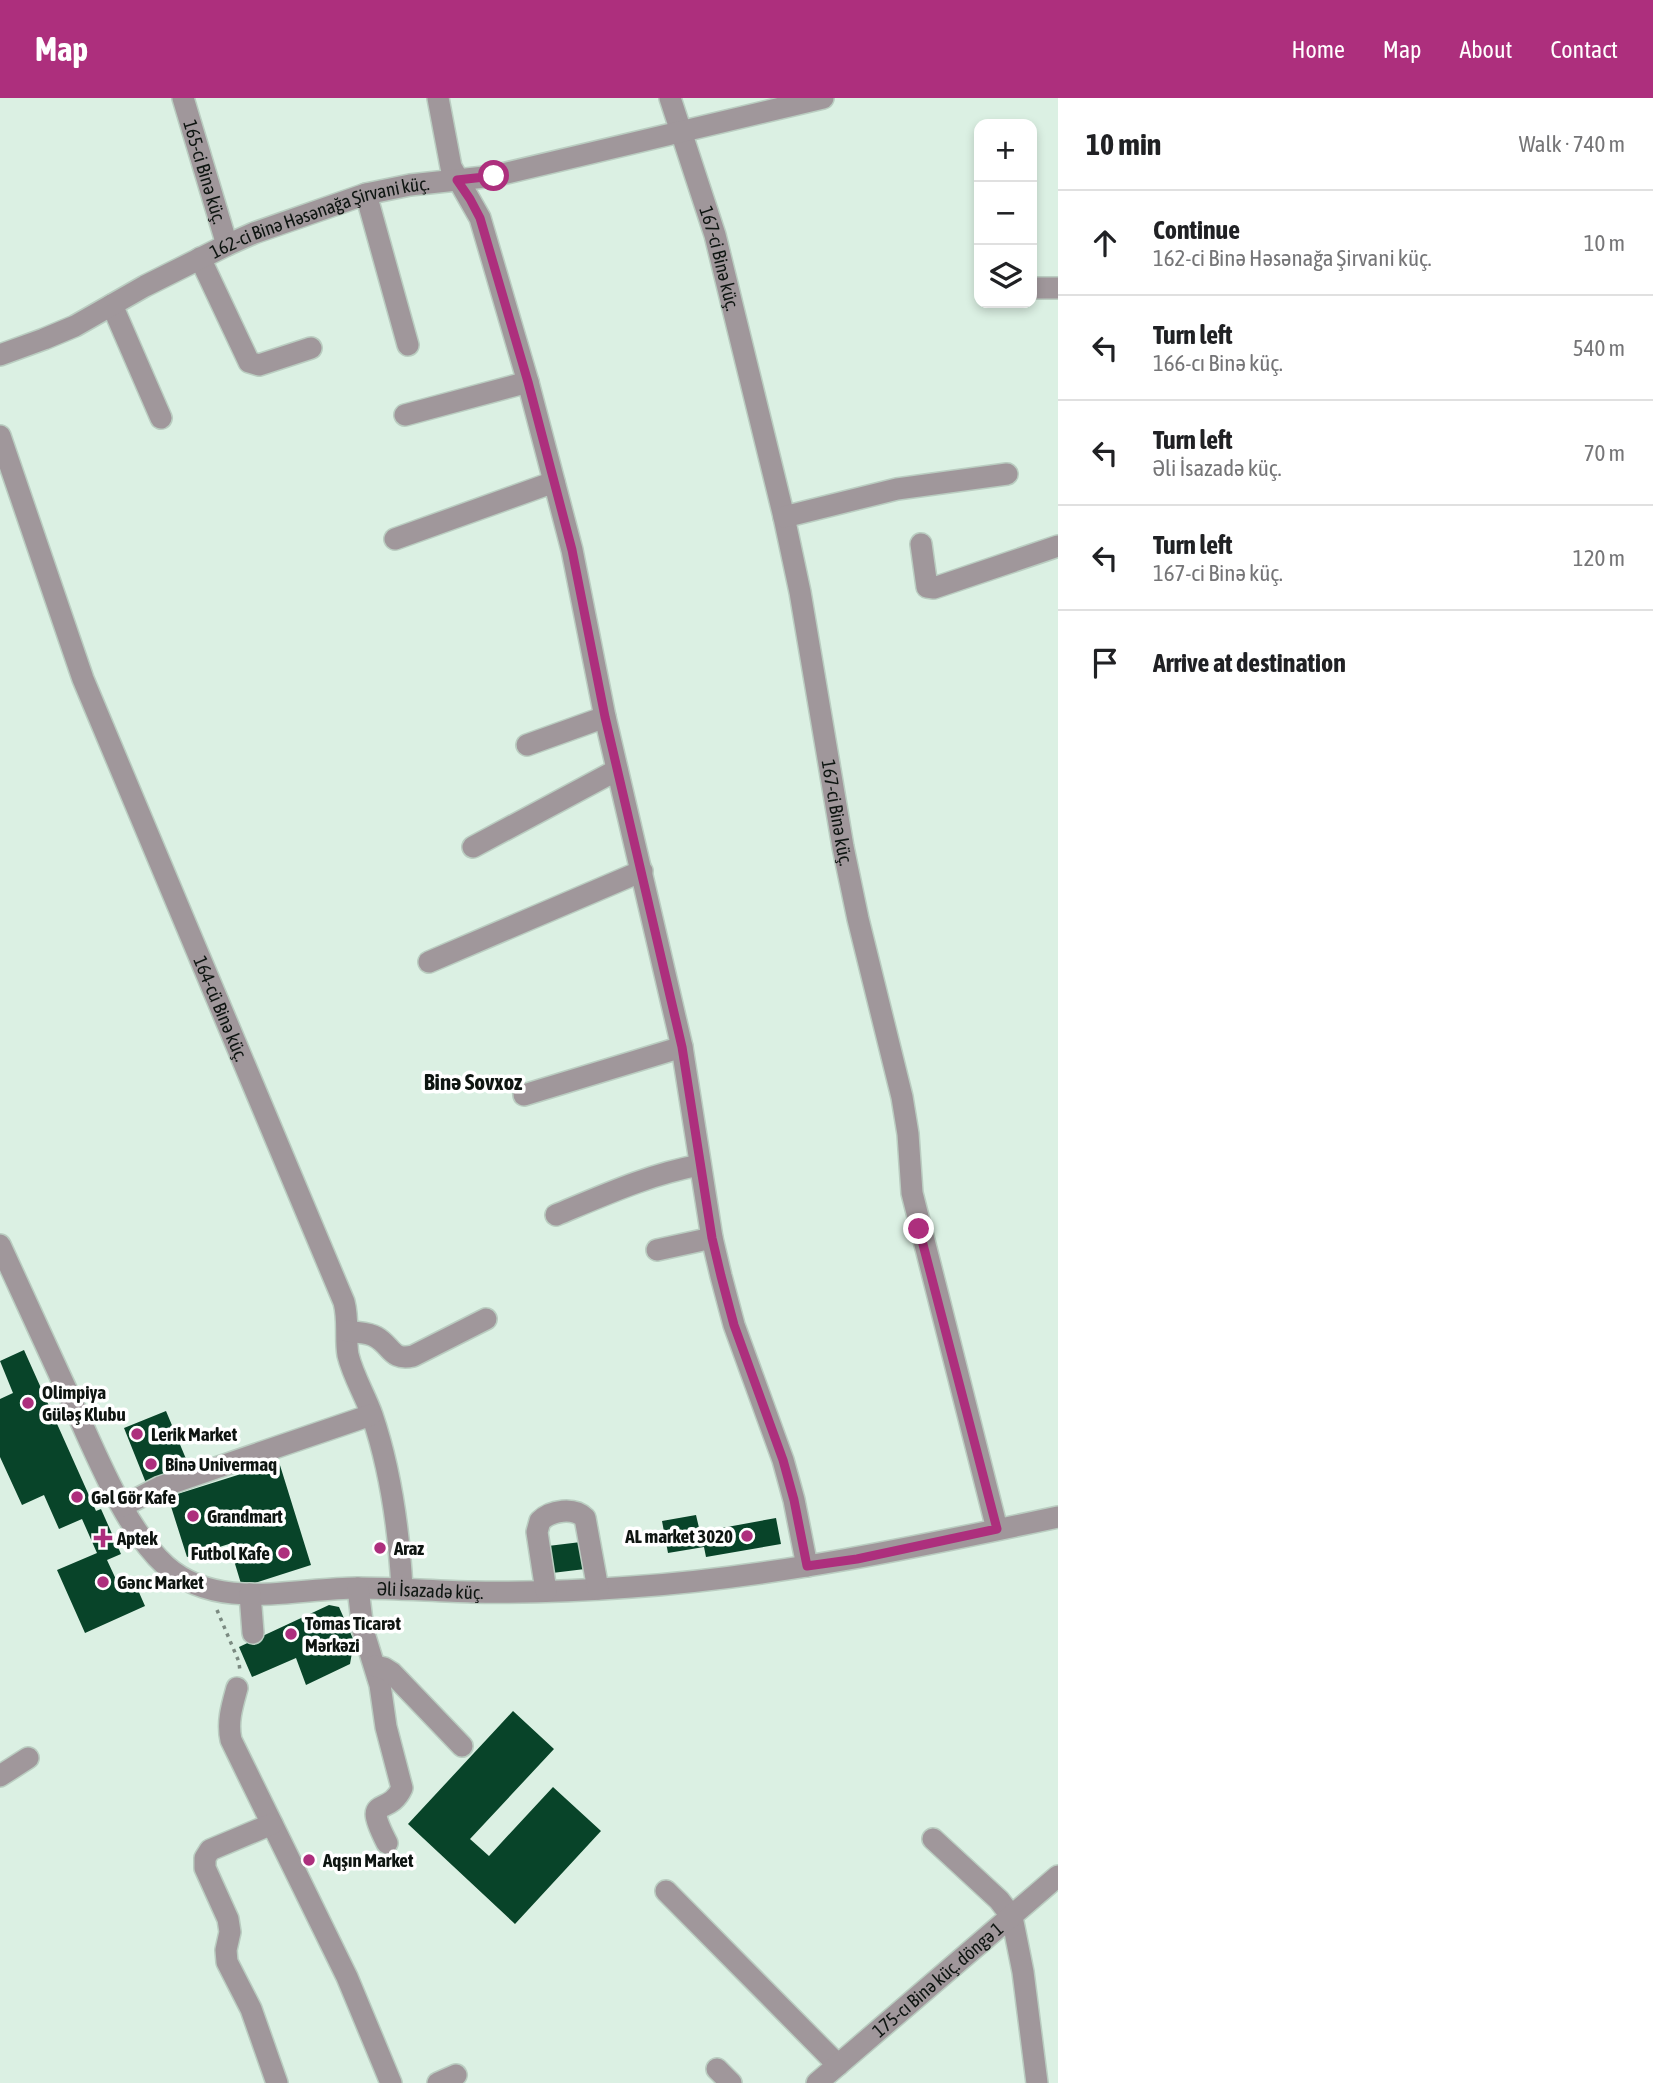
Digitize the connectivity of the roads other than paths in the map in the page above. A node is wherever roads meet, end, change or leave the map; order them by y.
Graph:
1 (183, 98) edge
2 (438, 98) edge
3 (670, 98) edge
4 (823, 98) edge
5 (682, 131) junction
6 (457, 180) junction
7 (366, 194) junction
8 (227, 245) junction
9 (200, 258) junction
10 (1037, 288) edge
11 (1058, 288) edge
12 (112, 305) junction
13 (408, 345) dead end
14 (311, 348) dead end
15 (0, 355) edge
16 (528, 382) junction
17 (405, 415) dead end
18 (160, 418) dead end
19 (0, 436) edge
20 (1007, 474) dead end
21 (554, 482) junction
22 (783, 517) junction
23 (394, 539) dead end
24 (921, 544) dead end
25 (1058, 546) edge
26 (605, 717) junction
27 (527, 745) dead end
28 (617, 770) junction
29 (473, 847) dead end
30 (642, 872) junction
31 (429, 962) dead end
32 (682, 1047) junction
33 (524, 1095) dead end
34 (700, 1165) junction
35 (556, 1215) dead end
36 (712, 1238) junction
37 (0, 1245) edge
38 (657, 1250) dead end
39 (486, 1319) dead end
40 (348, 1331) junction
41 (371, 1415) junction
42 (123, 1506) junction
43 (1056, 1524) edge
44 (997, 1529) junction
45 (807, 1566) junction
46 (358, 1588) junction
47 (402, 1589) junction
48 (598, 1589) junction
49 (546, 1591) junction
50 (250, 1594) junction
51 (253, 1633) dead end
52 (375, 1666) junction
53 (237, 1688) road end
54 (462, 1746) dead end
55 (29, 1758) dead end
56 (0, 1776) edge
57 (272, 1824) junction
58 (933, 1839) dead end
59 (387, 1843) dead end
60 (1058, 1876) edge
61 (666, 1891) dead end
62 (1012, 1917) junction
63 (838, 2065) junction
64 (277, 2083) edge
65 (391, 2083) edge
66 (817, 2083) edge
67 (1037, 2083) edge

1 - 8 street, 165-ci Binə küç.
2 - 6 street
3 - 5 street, 167-ci Binə küç.
4 - 5 street, 162-ci Binə Həsənağa Şirvani küç.
5 - 6 street, 162-ci Binə Həsənağa Şirvani küç.
5 - 22 street, 167-ci Binə küç.
6 - 7 street, 162-ci Binə Həsənağa Şirvani küç.
6 - 16 street
7 - 8 street, 162-ci Binə Həsənağa Şirvani küç.
7 - 13 street
8 - 9 street, 162-ci Binə Həsənağa Şirvani küç.
9 - 12 street, 162-ci Binə Həsənağa Şirvani küç.
9 - 14 street
10 - 11 street
12 - 15 street, 162-ci Binə Həsənağa Şirvani küç.
12 - 18 street
16 - 17 street
16 - 21 street
19 - 40 street, 164-cü Binə küç.
20 - 22 street
21 - 23 street
21 - 26 street
22 - 44 street, 167-ci Binə küç.
24 - 25 street
26 - 27 street
26 - 28 street
28 - 29 street
28 - 30 street
30 - 31 street
30 - 32 street
32 - 33 street
32 - 34 street
34 - 35 street
34 - 36 street
36 - 38 street
36 - 45 street
37 - 42 street, Əli İsazadə küç.
39 - 40 street
40 - 41 street, 164-cü Binə küç.
41 - 42 street
41 - 47 street, 164-cü Binə küç.
42 - 50 street, Əli İsazadə küç.
43 - 44 street, Əli İsazadə küç.
44 - 45 street, Əli İsazadə küç.
45 - 48 street, Əli İsazadə küç.
46 - 47 street, Əli İsazadə küç.
46 - 50 street, Əli İsazadə küç.
46 - 52 street
47 - 49 street, Əli İsazadə küç.
48 - 49 street, Əli İsazadə küç.
48 - 49 street
50 - 51 street
52 - 54 street
52 - 59 street
53 - 57 street
55 - 56 street
57 - 64 street
57 - 65 street
58 - 62 street
60 - 62 street, 175-cı Binə küç. döngə 1
61 - 63 street
62 - 63 street, 175-cı Binə küç. döngə 1
62 - 67 street
63 - 66 street, 175-cı Binə küç. döngə 1

